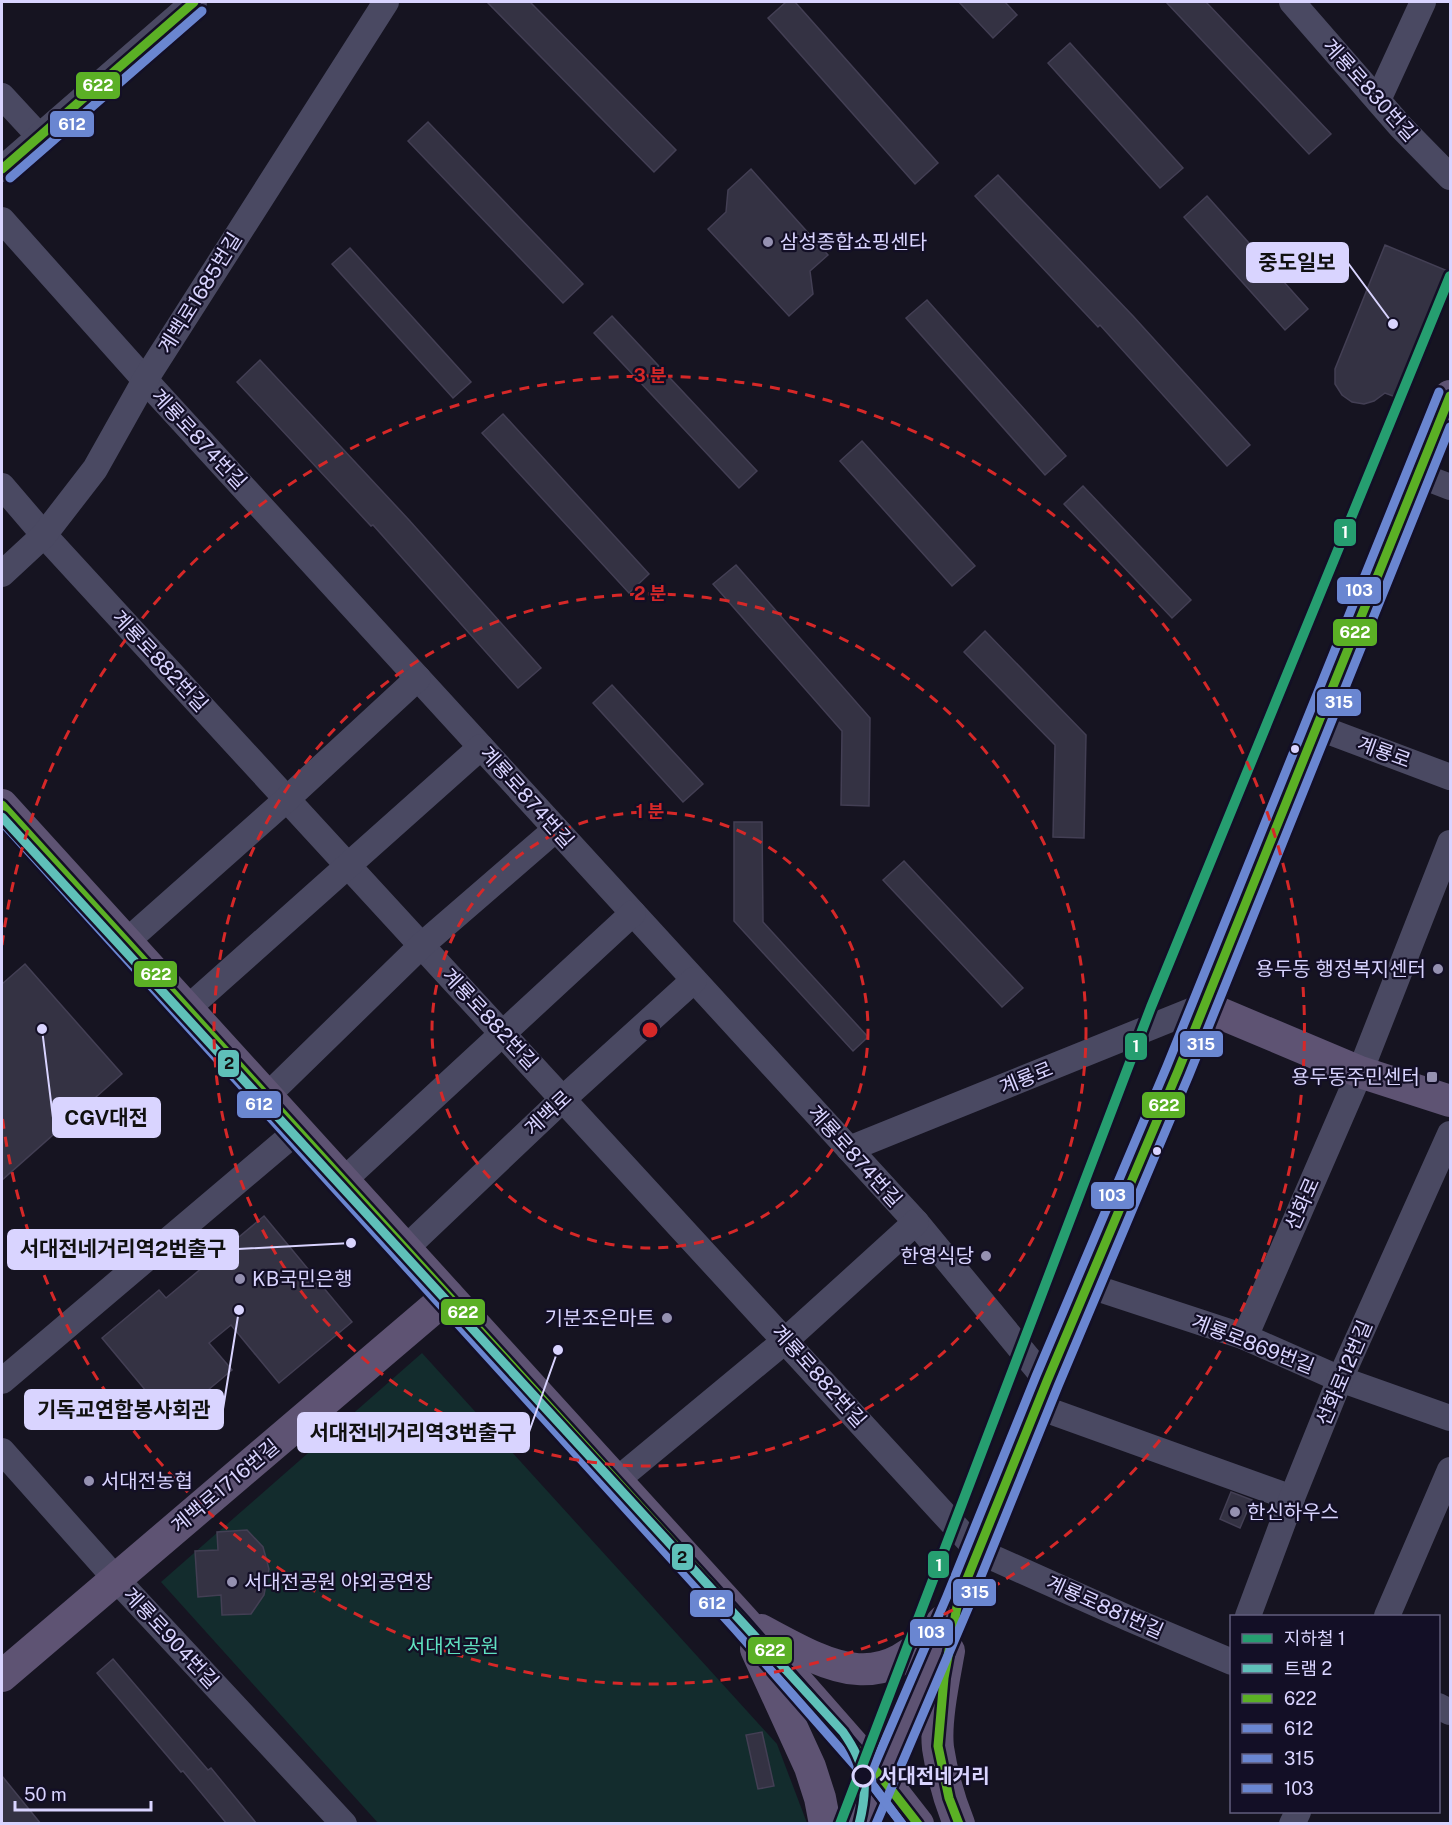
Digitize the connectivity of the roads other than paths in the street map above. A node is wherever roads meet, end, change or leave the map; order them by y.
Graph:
1 (194, 2) edge
2 (386, 2) edge
3 (1292, 2) edge
4 (1423, 2) edge
5 (2, 96) edge
6 (1378, 100) junction
7 (39, 136) junction
8 (2, 169) edge
9 (1450, 177) edge
10 (2, 220) edge
11 (145, 380) junction
12 (1450, 396) edge
13 (1419, 475) junction
14 (2, 486) edge
15 (1450, 488) edge
16 (44, 535) junction
17 (2, 574) edge
18 (418, 678) junction
19 (1317, 727) junction
20 (481, 747) junction
21 (1450, 777) edge
22 (287, 799) junction
23 (2, 805) edge
24 (556, 829) junction
25 (1450, 843) edge
26 (349, 865) junction
27 (633, 913) junction
28 (126, 942) junction
29 (422, 945) junction
30 (694, 980) junction
31 (1203, 1006) junction
32 (187, 1009) junction
33 (503, 1033) junction
34 (1360, 1072) junction
35 (266, 1097) junction
36 (564, 1098) junction
37 (1450, 1101) edge
38 (297, 1131) junction
39 (1450, 1134) edge
40 (849, 1149) junction
41 (343, 1181) junction
42 (916, 1222) junction
43 (405, 1249) junction
44 (1088, 1285) junction
45 (448, 1296) junction
46 (1245, 1337) junction
47 (786, 1340) junction
48 (1340, 1379) junction
49 (2, 1381) edge
50 (1041, 1393) junction
51 (1450, 1418) edge
52 (2, 1451) edge
53 (1450, 1470) edge
54 (617, 1480) junction
55 (1292, 1498) junction
56 (978, 1551) junction
57 (116, 1579) junction
58 (958, 1601) junction
59 (1249, 1615) edge
60 (1388, 1615) edge
61 (744, 1621) junction
62 (1230, 1661) edge
63 (2, 1676) edge
64 (882, 1778) junction
65 (344, 1824) edge
66 (825, 1824) edge
67 (863, 1824) edge
68 (918, 1824) edge
69 (959, 1824) edge

1 - 7 street
2 - 11 street, 계백로1685번길
3 - 6 street, 계룡로830번길
4 - 6 street
5 - 7 street
6 - 9 street, 계룡로830번길
7 - 8 street
10 - 11 street, 계룡로874번길
11 - 16 street, 계백로1685번길
11 - 18 street, 계룡로874번길
12 - 13 main road
13 - 15 street
13 - 19 main road
14 - 16 street, 계룡로882번길
16 - 17 street, 계백로1685번길
16 - 22 street, 계룡로882번길
18 - 20 street, 계룡로874번길
18 - 22 street
19 - 21 street, 계룡로
19 - 31 main road
20 - 24 street, 계룡로874번길
20 - 26 street
22 - 26 street, 계룡로882번길
22 - 28 street
23 - 28 main road
24 - 27 street, 계룡로874번길
24 - 29 street
25 - 34 street, 선화로
26 - 29 street, 계룡로882번길
26 - 32 street
27 - 30 street, 계룡로874번길
27 - 33 street
28 - 32 main road
29 - 33 street, 계룡로882번길
29 - 35 street
30 - 36 street, 계백로
30 - 40 street, 계룡로874번길
31 - 34 main road
31 - 40 street, 계룡로
31 - 44 main road
32 - 35 main road
33 - 36 street, 계룡로882번길
33 - 41 street
34 - 37 main road
34 - 46 street, 선화로
35 - 38 main road
36 - 43 street, 계백로
36 - 47 street, 계룡로882번길
38 - 41 main road
38 - 49 street
39 - 48 street, 선화로12번길
40 - 42 street, 계룡로874번길
41 - 43 main road
42 - 47 street
42 - 50 street, 계룡로874번길
43 - 45 main road
44 - 46 street, 계룡로869번길
44 - 50 main road
45 - 54 main road
45 - 57 main road, 계백로1716번길
46 - 48 street, 계룡로869번길
47 - 54 street
47 - 56 street, 계룡로882번길
48 - 51 street, 계룡로869번길
48 - 55 street, 선화로12번길
50 - 55 street
50 - 56 main road
52 - 57 street, 계룡로904번길
53 - 60 street
54 - 61 main road
55 - 59 street, 선화로12번길
56 - 58 main road
56 - 62 street, 계룡로881번길
57 - 63 main road, 계백로1716번길
57 - 65 street, 계룡로904번길
58 - 61 main road
58 - 64 main road
58 - 69 main road
61 - 64 main road
61 - 66 main road
64 - 67 main road
64 - 68 main road

